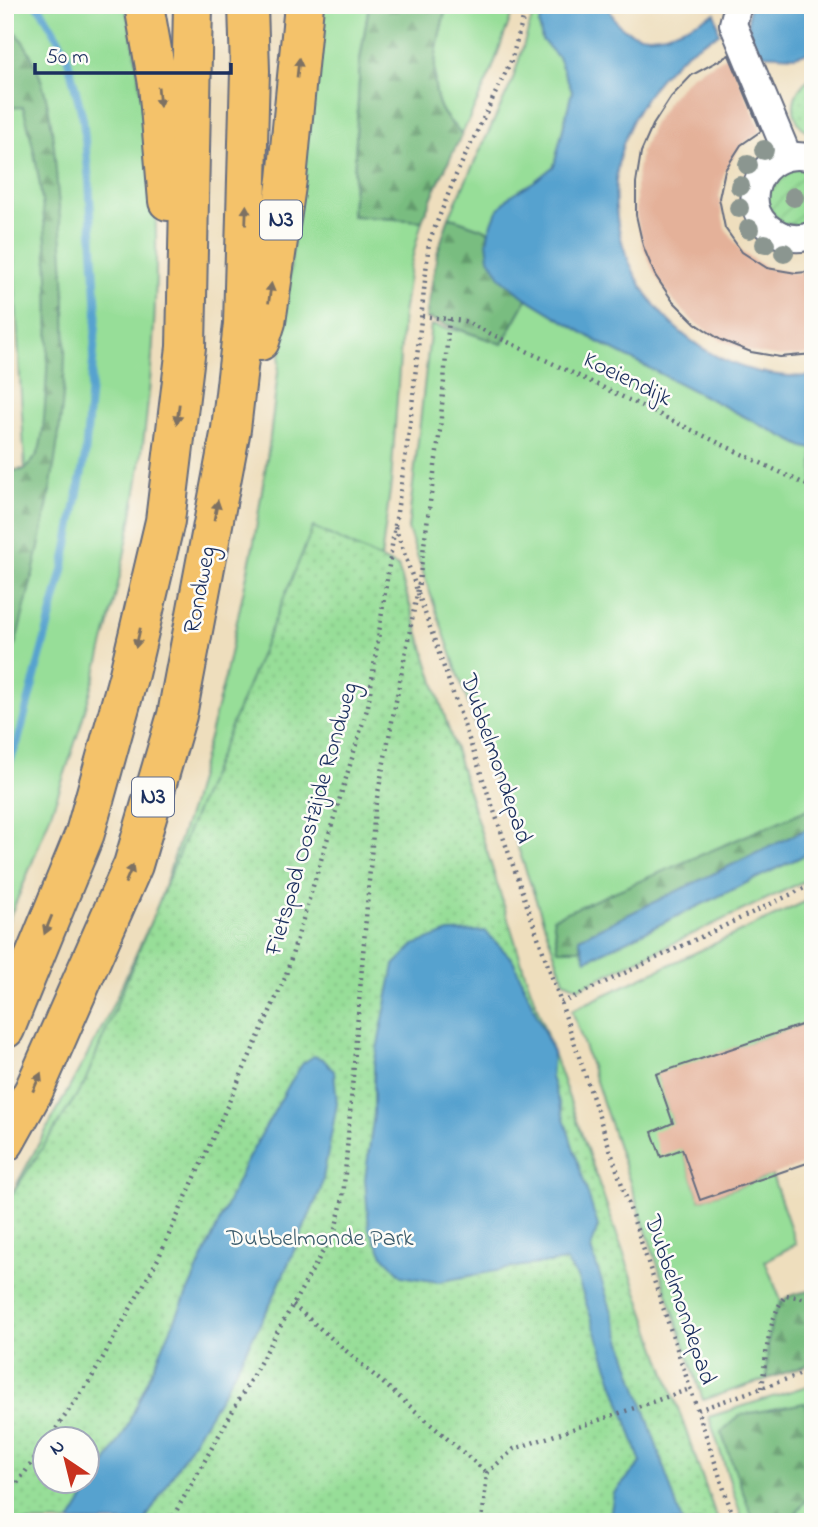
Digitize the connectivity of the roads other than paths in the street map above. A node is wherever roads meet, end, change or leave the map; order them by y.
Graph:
1 (144, 5) edge
2 (193, 5) edge
3 (248, 5) edge
4 (304, 5) edge
5 (736, 14) edge
6 (804, 152) edge
7 (813, 235) edge
8 (186, 347) junction
9 (231, 429) junction
10 (5, 1030) edge
11 (5, 1142) edge

1 -> 8 highway, N3
2 - 8 highway, Rondweg / N3
9 -> 3 highway, Rondweg / N3
9 -> 4 highway, N3
5 - 6 street
6 - 7 street
8 -> 10 highway, Rondweg / N3
11 -> 9 highway, Rondweg / N3

